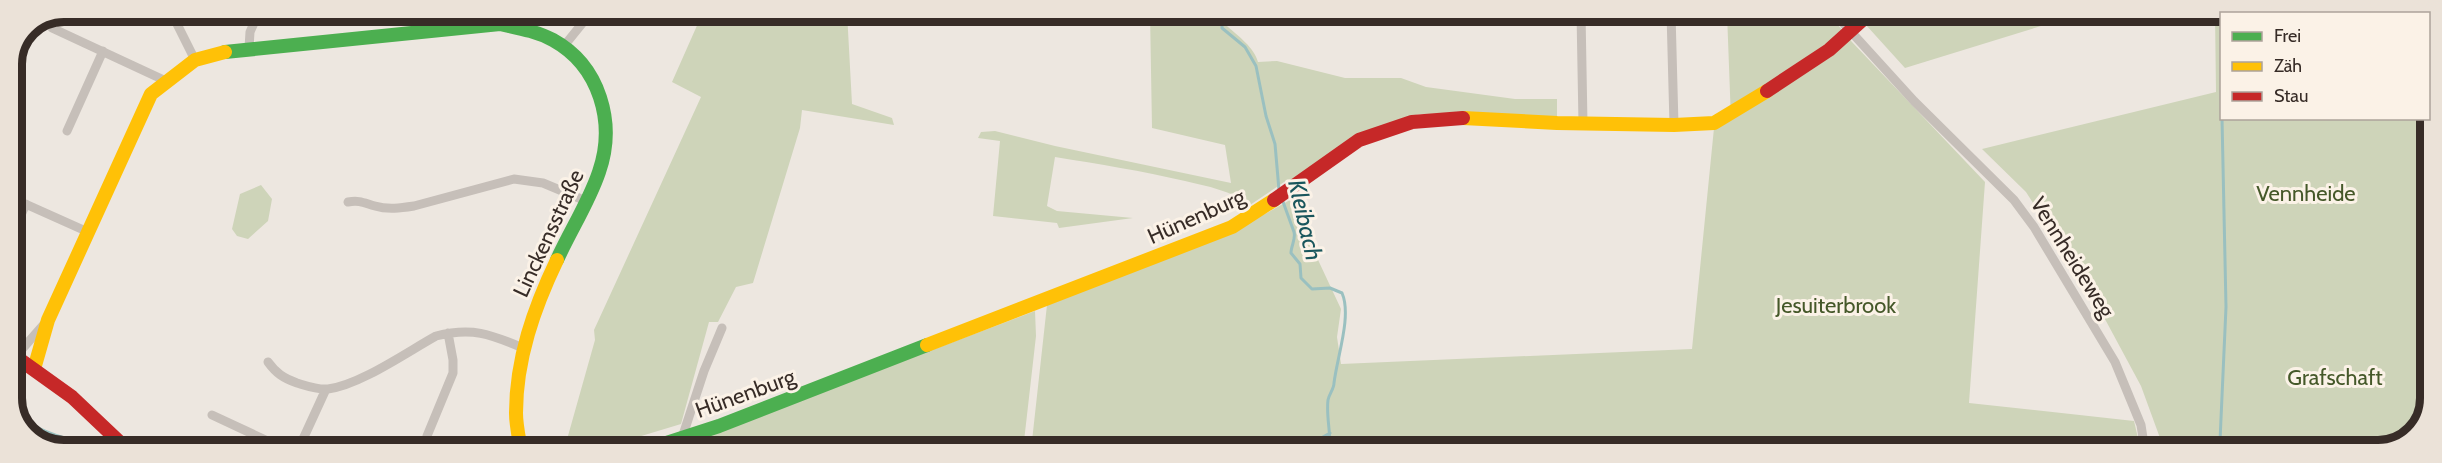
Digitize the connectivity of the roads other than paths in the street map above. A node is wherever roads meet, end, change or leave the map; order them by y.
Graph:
1 (176, 23) edge
2 (254, 23) edge
3 (583, 23) edge
4 (1581, 23) edge
5 (1671, 23) edge
6 (1843, 23) edge
7 (1860, 23) edge
8 (52, 28) dead end
9 (1851, 32) junction
10 (564, 46) junction
11 (249, 48) junction
12 (103, 51) junction
13 (195, 60) junction
14 (166, 81) junction
15 (1583, 124) junction
16 (1674, 125) junction
17 (67, 130) dead end
18 (586, 201) junction
19 (348, 202) dead end
20 (23, 203) edge
21 (26, 204) junction
22 (23, 210) edge
23 (88, 232) junction
24 (48, 320) junction
25 (722, 328) dead end
26 (448, 333) junction
27 (23, 346) edge
28 (523, 348) junction
29 (23, 361) edge
30 (268, 362) dead end
31 (34, 369) junction
32 (326, 389) junction
33 (212, 414) dead end
34 (682, 438) junction
35 (119, 440) edge
36 (266, 440) edge
37 (303, 440) edge
38 (427, 440) edge
39 (518, 440) edge
40 (678, 440) edge
41 (2143, 440) edge

1 - 13 street
2 - 11 street
3 - 10 street
4 - 15 street
5 - 16 street
6 - 9 street, Vennheideweg
7 - 9 street
8 - 12 street
9 - 16 street, Hünenburg
9 - 41 street, Vennheideweg
10 - 11 street, Linckensstraße
10 - 18 street, Linckensstraße
11 - 13 street, Linckensstraße
12 - 14 street
12 - 17 street
13 - 14 street, Linckensstraße
14 - 23 street, Linckensstraße
15 - 16 street, Hünenburg
15 - 34 street, Hünenburg
18 - 19 street
18 - 28 street, Linckensstraße
20 - 21 street
21 - 22 street
21 - 23 street
23 - 24 street, Linckensstraße
24 - 27 street, Linckensstraße
24 - 31 street, Linckensstraße
25 - 34 street, Hünenburg
26 - 28 street
26 - 32 street
26 - 38 street
28 - 39 street, Linckensstraße
29 - 31 street
30 - 32 street
31 - 35 street
32 - 37 street
33 - 36 street
34 - 40 street, Hünenburg

